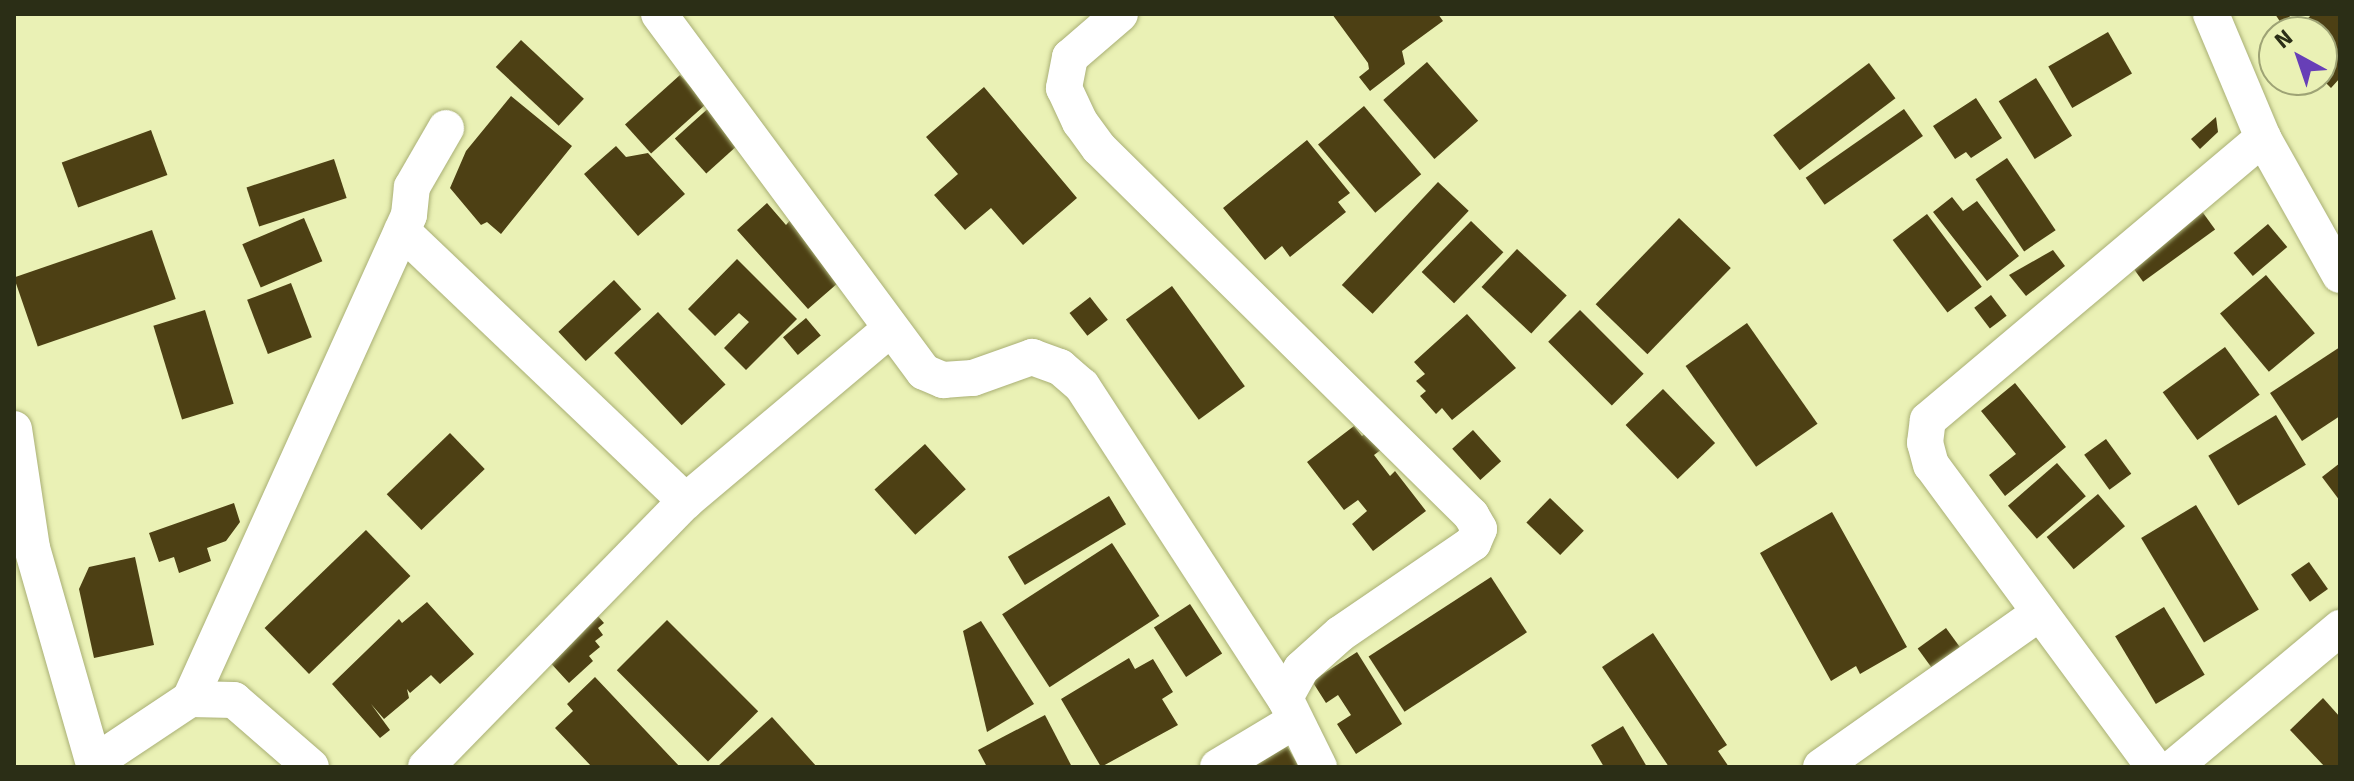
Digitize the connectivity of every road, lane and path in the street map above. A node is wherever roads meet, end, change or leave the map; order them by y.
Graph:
1 (659, 14) edge
2 (1120, 14) edge
3 (2211, 14) edge
4 (446, 128) dead end
5 (2263, 138) junction
6 (402, 231) junction
7 (2340, 275) edge
8 (889, 330) junction
9 (14, 429) edge
10 (686, 501) junction
11 (2038, 614) junction
12 (2340, 628) edge
13 (190, 699) junction
14 (1289, 710) junction
15 (94, 765) edge
16 (311, 767) edge
17 (426, 767) edge
18 (1218, 767) edge
19 (1319, 767) edge
20 (1821, 767) edge
21 (2154, 767) edge
22 (2174, 767) edge

1 - 8 street
2 - 14 street
3 - 5 street
4 - 6 street
5 - 7 street
5 - 11 street
6 - 10 street
6 - 13 street
8 - 10 street
8 - 14 street
9 - 15 street
10 - 17 street
11 - 20 street
11 - 21 street
12 - 22 street
13 - 15 street
13 - 16 street
14 - 18 street
14 - 19 street

